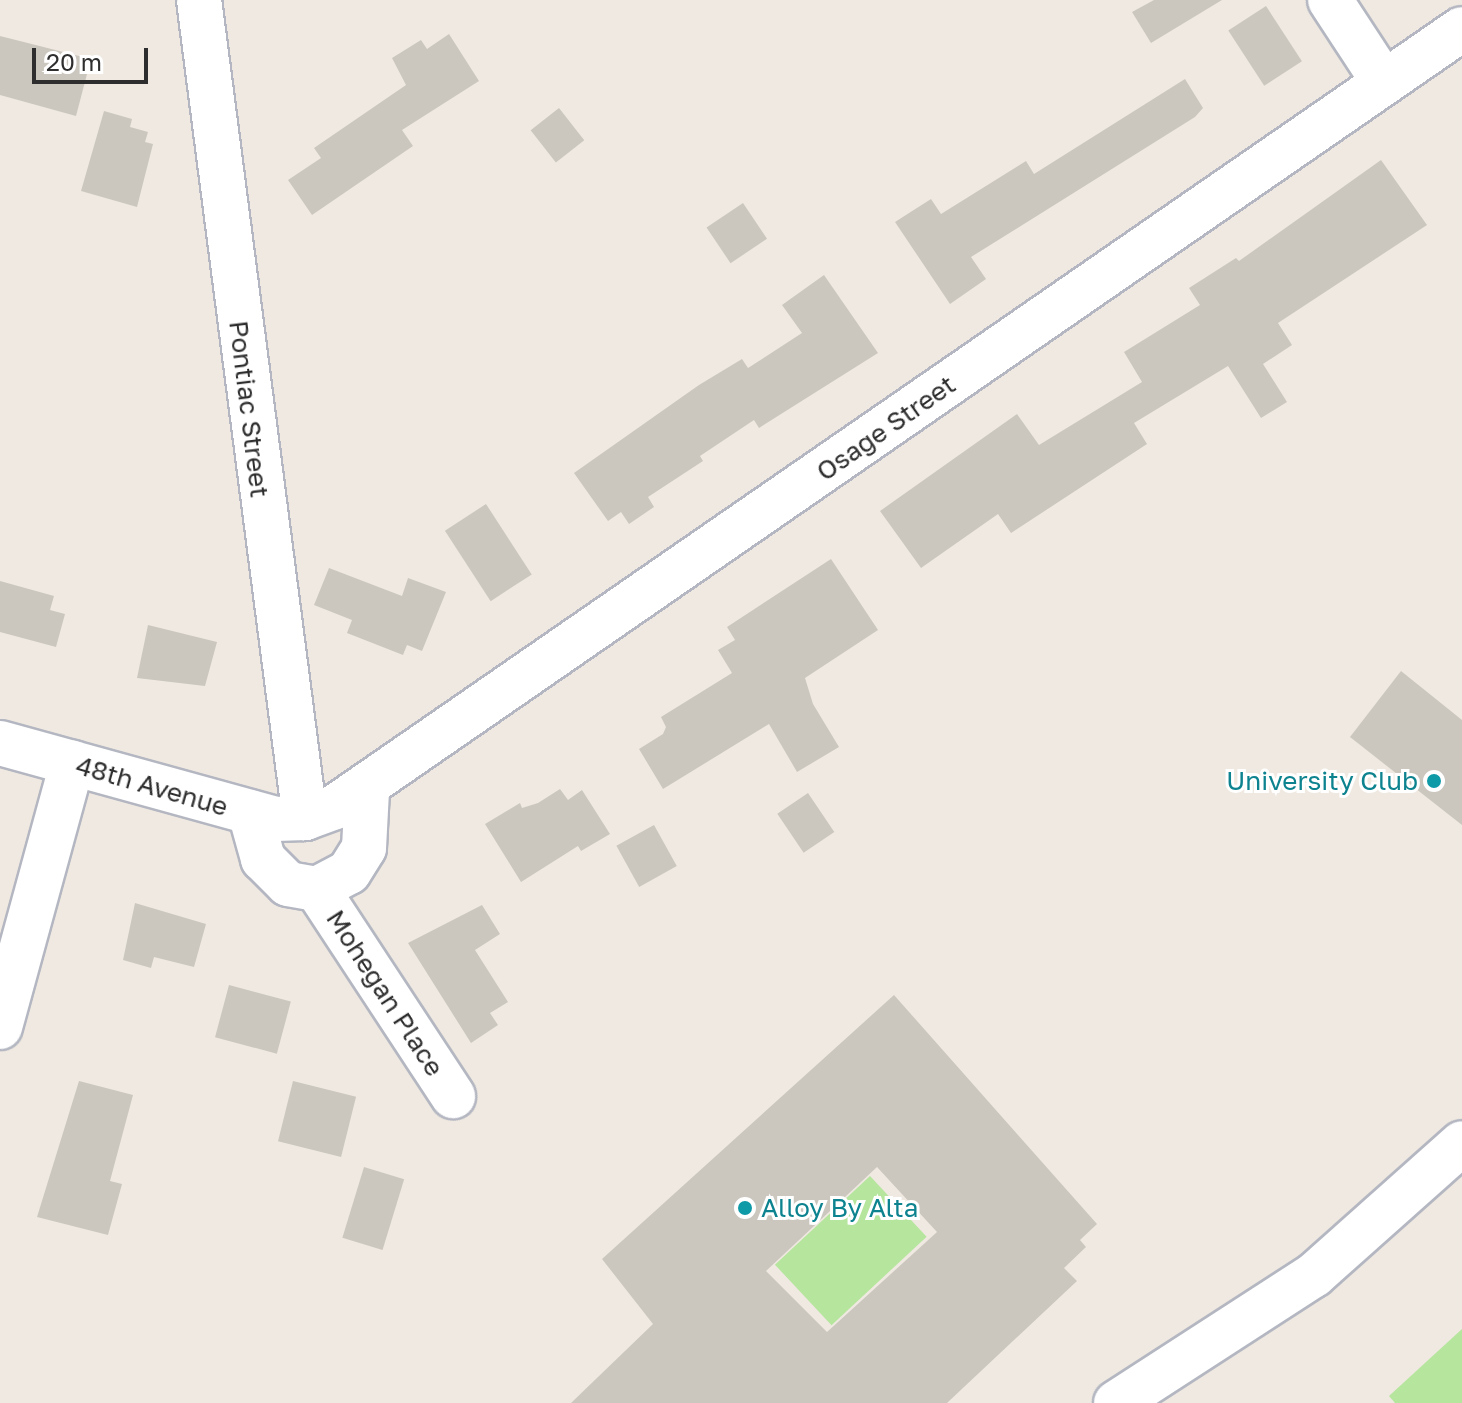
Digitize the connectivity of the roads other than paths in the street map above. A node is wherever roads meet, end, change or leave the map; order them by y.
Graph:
1 (199, 0) edge
2 (1330, 0) edge
3 (1462, 29) edge
4 (1383, 81) junction
5 (0, 743) edge
6 (72, 763) junction
7 (367, 790) junction
8 (250, 812) junction
9 (305, 818) junction
10 (317, 889) junction
11 (0, 1027) edge
12 (453, 1096) dead end
13 (1462, 1143) edge
14 (1116, 1403) edge

1 - 9 street, Pontiac Street
2 - 4 street
3 - 4 street, Osage Street
4 - 7 street, Osage Street
5 - 6 street, 48th Avenue
6 - 8 street, 48th Avenue
6 - 11 street
7 - 9 street, Osage Street
7 - 10 street, Mohegan Place
8 - 9 street, 48th Avenue
8 - 10 street, Mohegan Place
10 - 12 street, Mohegan Place
13 - 14 street

